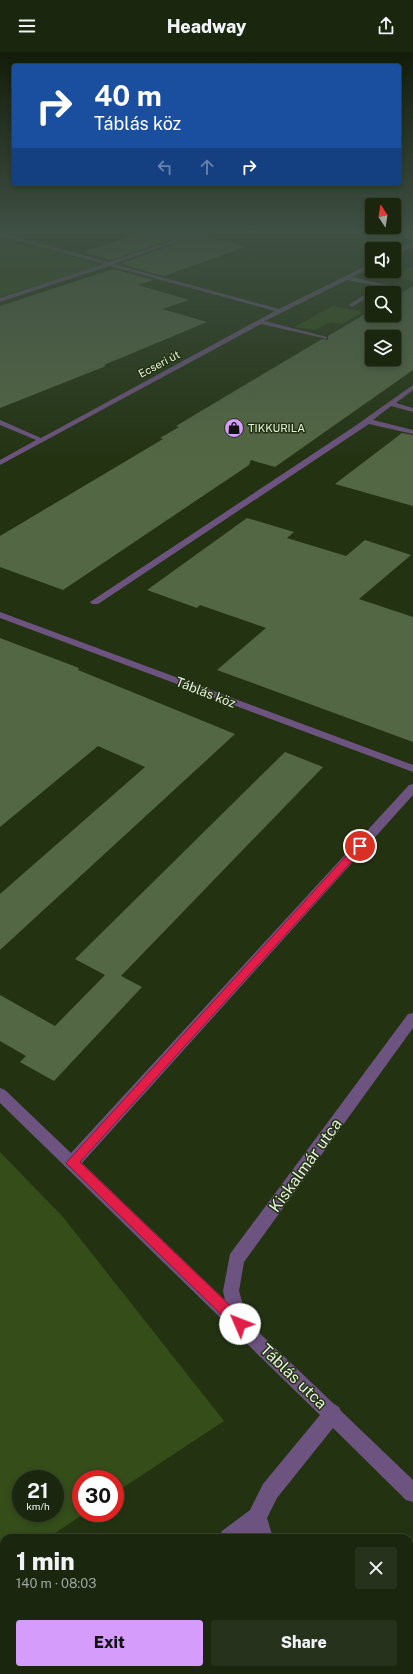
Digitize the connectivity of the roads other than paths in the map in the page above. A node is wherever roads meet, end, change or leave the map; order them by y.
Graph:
1 (261, 306) edge
2 (291, 306) edge
3 (280, 311) junction
4 (260, 322) junction
5 (325, 338) dead end
6 (413, 388) edge
7 (390, 404) junction
8 (413, 410) edge
9 (367, 421) junction
10 (0, 422) edge
11 (413, 432) edge
12 (41, 440) junction
13 (0, 463) edge
14 (95, 602) dead end
15 (0, 614) edge
16 (413, 769) edge
17 (413, 788) edge
18 (413, 1018) edge
19 (0, 1094) edge
20 (72, 1163) junction
21 (240, 1324) junction
22 (333, 1413) junction
23 (413, 1492) edge
24 (257, 1517) junction
25 (234, 1534) edge
26 (262, 1534) edge

1 - 3 street
2 - 3 street, Ecseri út
3 - 4 street, Ecseri út
4 - 5 street
4 - 12 street, Ecseri út
6 - 7 street
7 - 8 street
7 - 9 street
9 - 11 street
9 - 14 street
10 - 12 street
12 - 13 street, Ecseri út
15 - 16 street, Táblás köz
17 - 20 street
18 - 21 street, Kiskalmár utca
19 - 20 street, Táblás utca
20 - 21 street, Táblás utca
21 - 22 street, Táblás utca
22 - 23 street, Táblás utca
22 - 24 street
24 - 25 street
24 - 26 street

